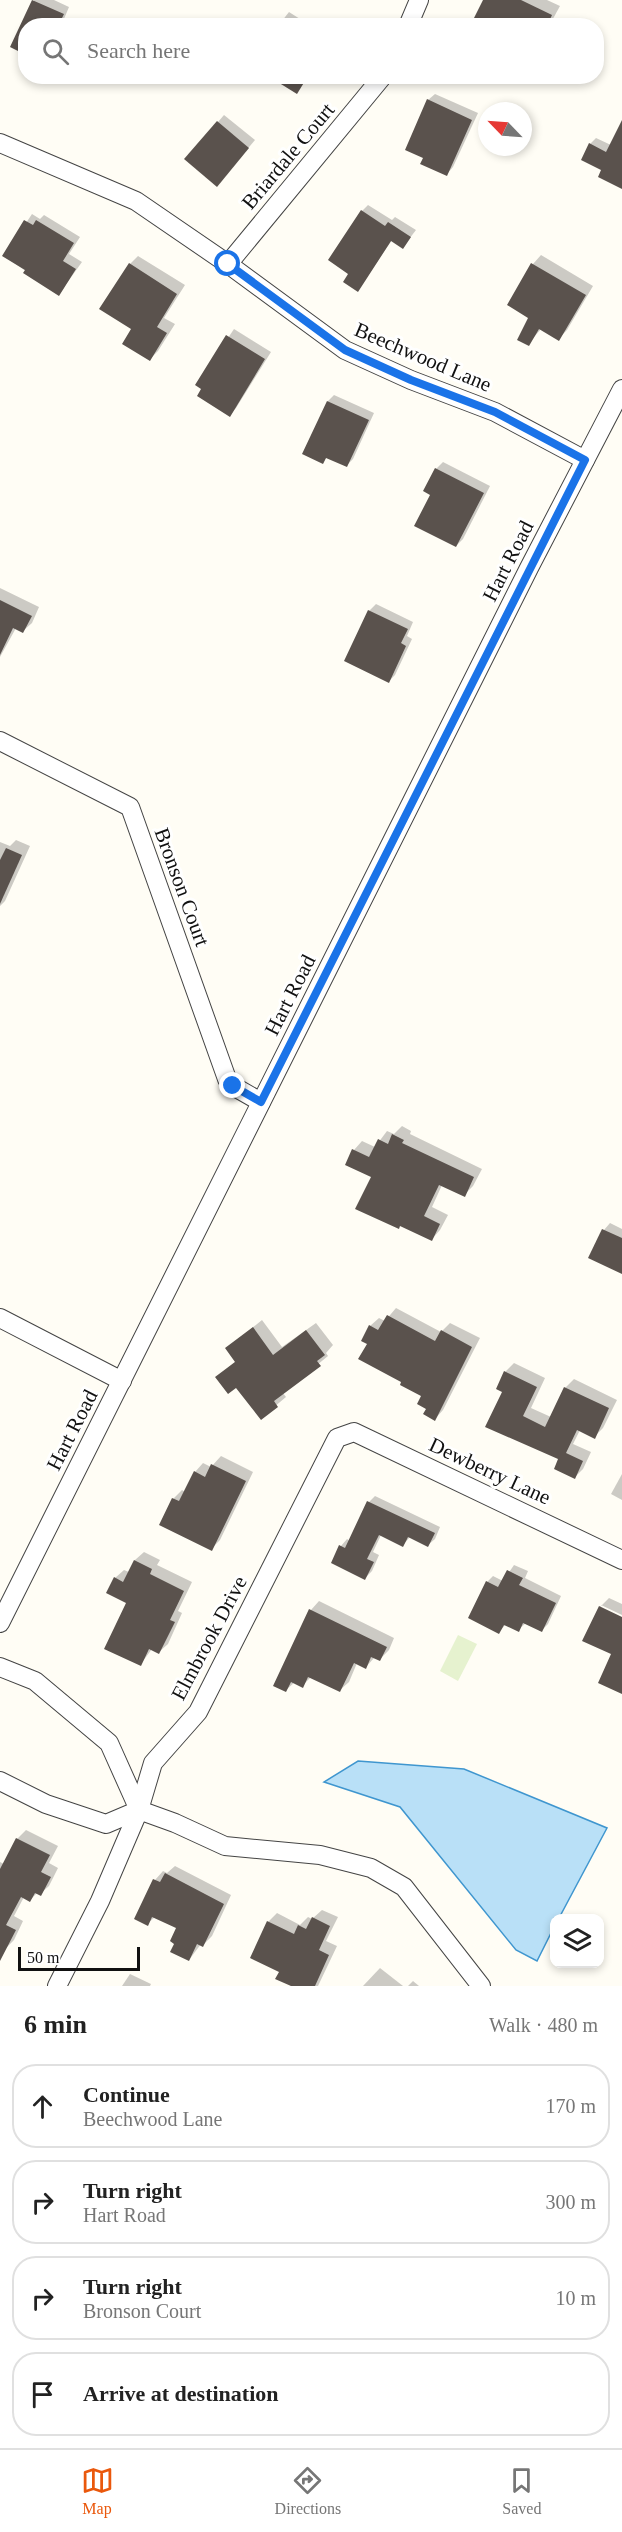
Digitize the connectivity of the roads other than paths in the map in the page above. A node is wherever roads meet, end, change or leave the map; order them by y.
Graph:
1 (419, 0) edge
2 (411, 18) edge
3 (376, 84) edge
4 (0, 143) edge
5 (228, 264) junction
6 (622, 389) edge
7 (585, 460) junction
8 (0, 741) edge
9 (261, 1102) junction
10 (0, 1318) edge
11 (122, 1380) junction
12 (337, 1437) joint
13 (622, 1560) edge
14 (0, 1623) edge
15 (0, 1667) edge
16 (0, 1781) edge
17 (139, 1810) junction
18 (57, 1986) edge
19 (481, 1986) edge

1 - 2 street
3 - 5 street, Briardale Court
4 - 5 street, Beechwood Lane
5 - 7 street, Beechwood Lane
6 - 7 street, Hart Road
7 - 9 street, Hart Road
8 - 9 street, Bronson Court
9 - 11 street, Hart Road
10 - 11 street
11 - 14 street, Hart Road
12 - 13 street, Dewberry Lane
12 - 17 street, Elmbrook Drive
15 - 17 street
16 - 17 street
17 - 18 street, Elmbrook Drive
17 - 19 street

